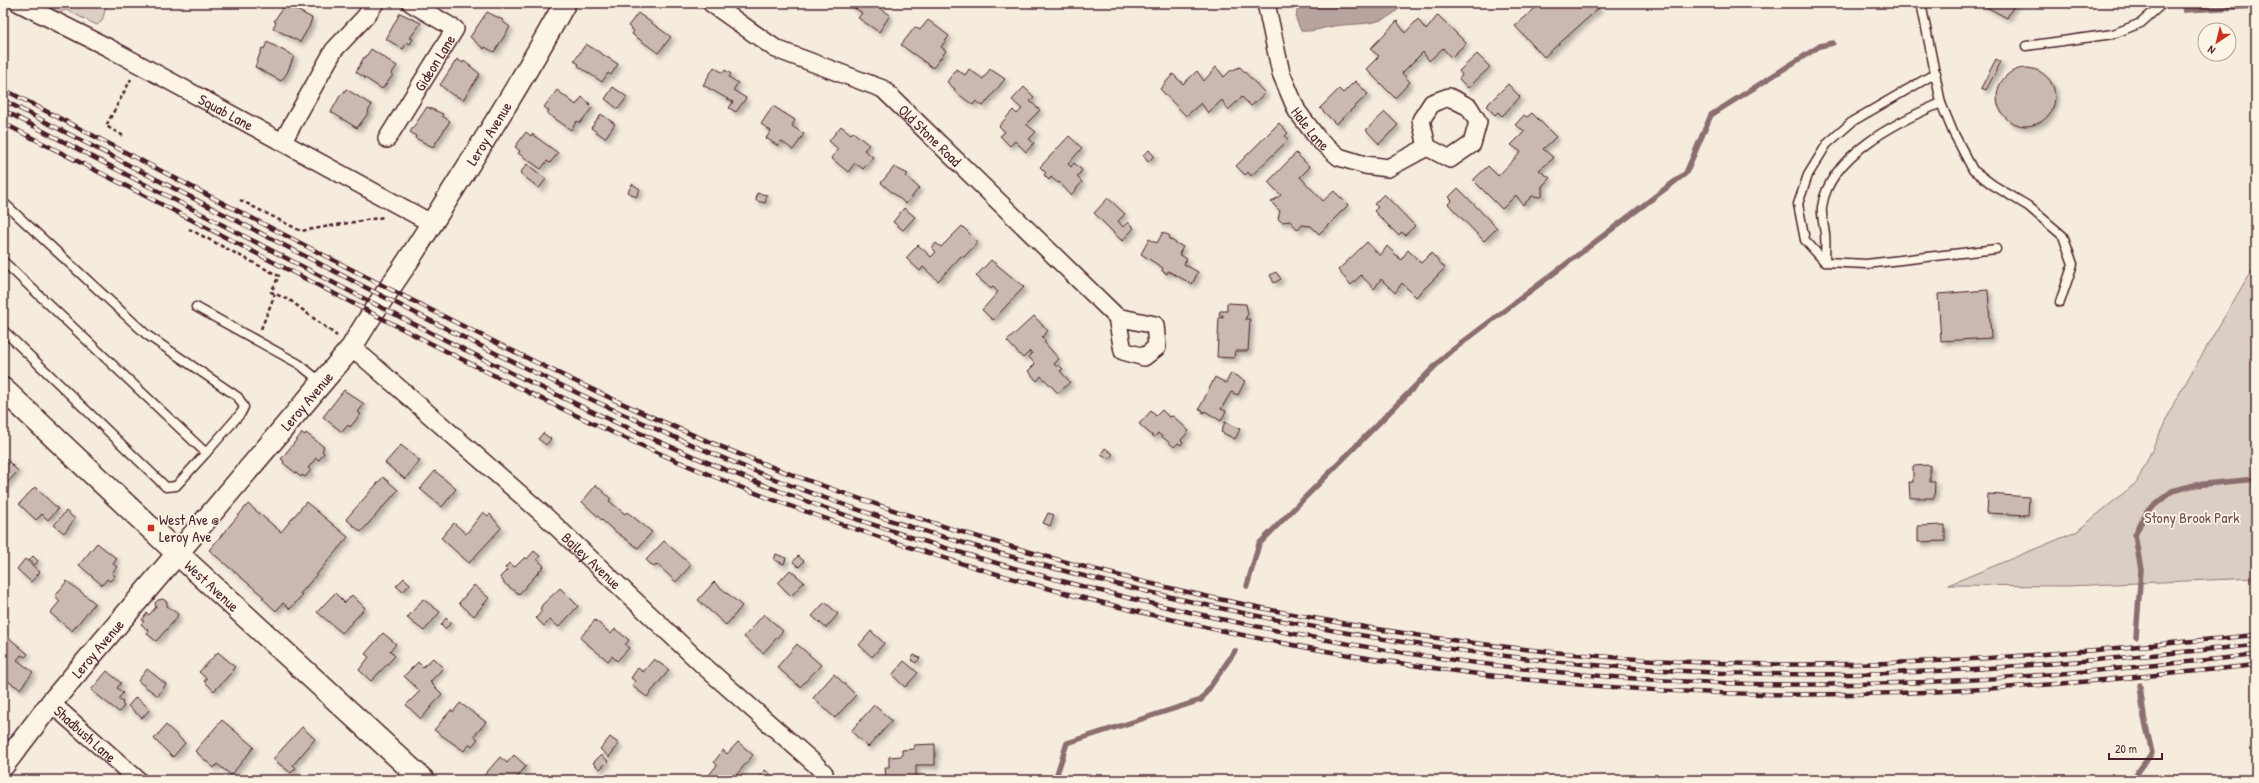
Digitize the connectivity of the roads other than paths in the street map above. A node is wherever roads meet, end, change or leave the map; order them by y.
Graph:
1 (19, 3) edge
2 (375, 3) edge
3 (411, 3) edge
4 (565, 3) edge
5 (711, 3) edge
6 (1266, 3) edge
7 (1921, 3) edge
8 (2163, 3) edge
9 (2026, 46) dead end
10 (1936, 73) junction
11 (1941, 103) junction
12 (387, 138) dead end
13 (283, 141) junction
14 (1427, 146) dead end
15 (3, 202) edge
16 (432, 224) junction
17 (1996, 249) dead end
18 (3, 262) edge
19 (1825, 262) junction
20 (2060, 302) dead end
21 (196, 306) dead end
22 (1116, 317) dead end
23 (3, 330) edge
24 (352, 347) junction
25 (321, 382) junction
26 (3, 389) edge
27 (206, 453) junction
28 (177, 553) junction
29 (51, 703) junction
30 (3, 766) edge
31 (138, 780) edge
32 (423, 780) edge
33 (825, 780) edge

1 - 13 street, Squab Lane
2 - 13 street
3 - 12 street, Gideon Lane
4 - 16 street, Leroy Avenue
5 - 22 street, Old Stone Road
6 - 14 street, Hale Lane
7 - 10 lane
8 - 9 lane
10 - 11 lane
10 - 19 lane
11 - 19 lane
11 - 20 lane
13 - 16 street, Squab Lane
15 - 27 lane
16 - 24 street, Leroy Avenue
17 - 19 lane
18 - 27 lane
21 - 25 lane
23 - 27 lane
24 - 25 street, Leroy Avenue
24 - 33 street, Bailey Avenue
25 - 28 street, Leroy Avenue
26 - 28 main road, West Avenue
28 - 29 street, Leroy Avenue
28 - 32 main road, West Avenue
29 - 30 street, Leroy Avenue
29 - 31 street, Shadbush Lane

